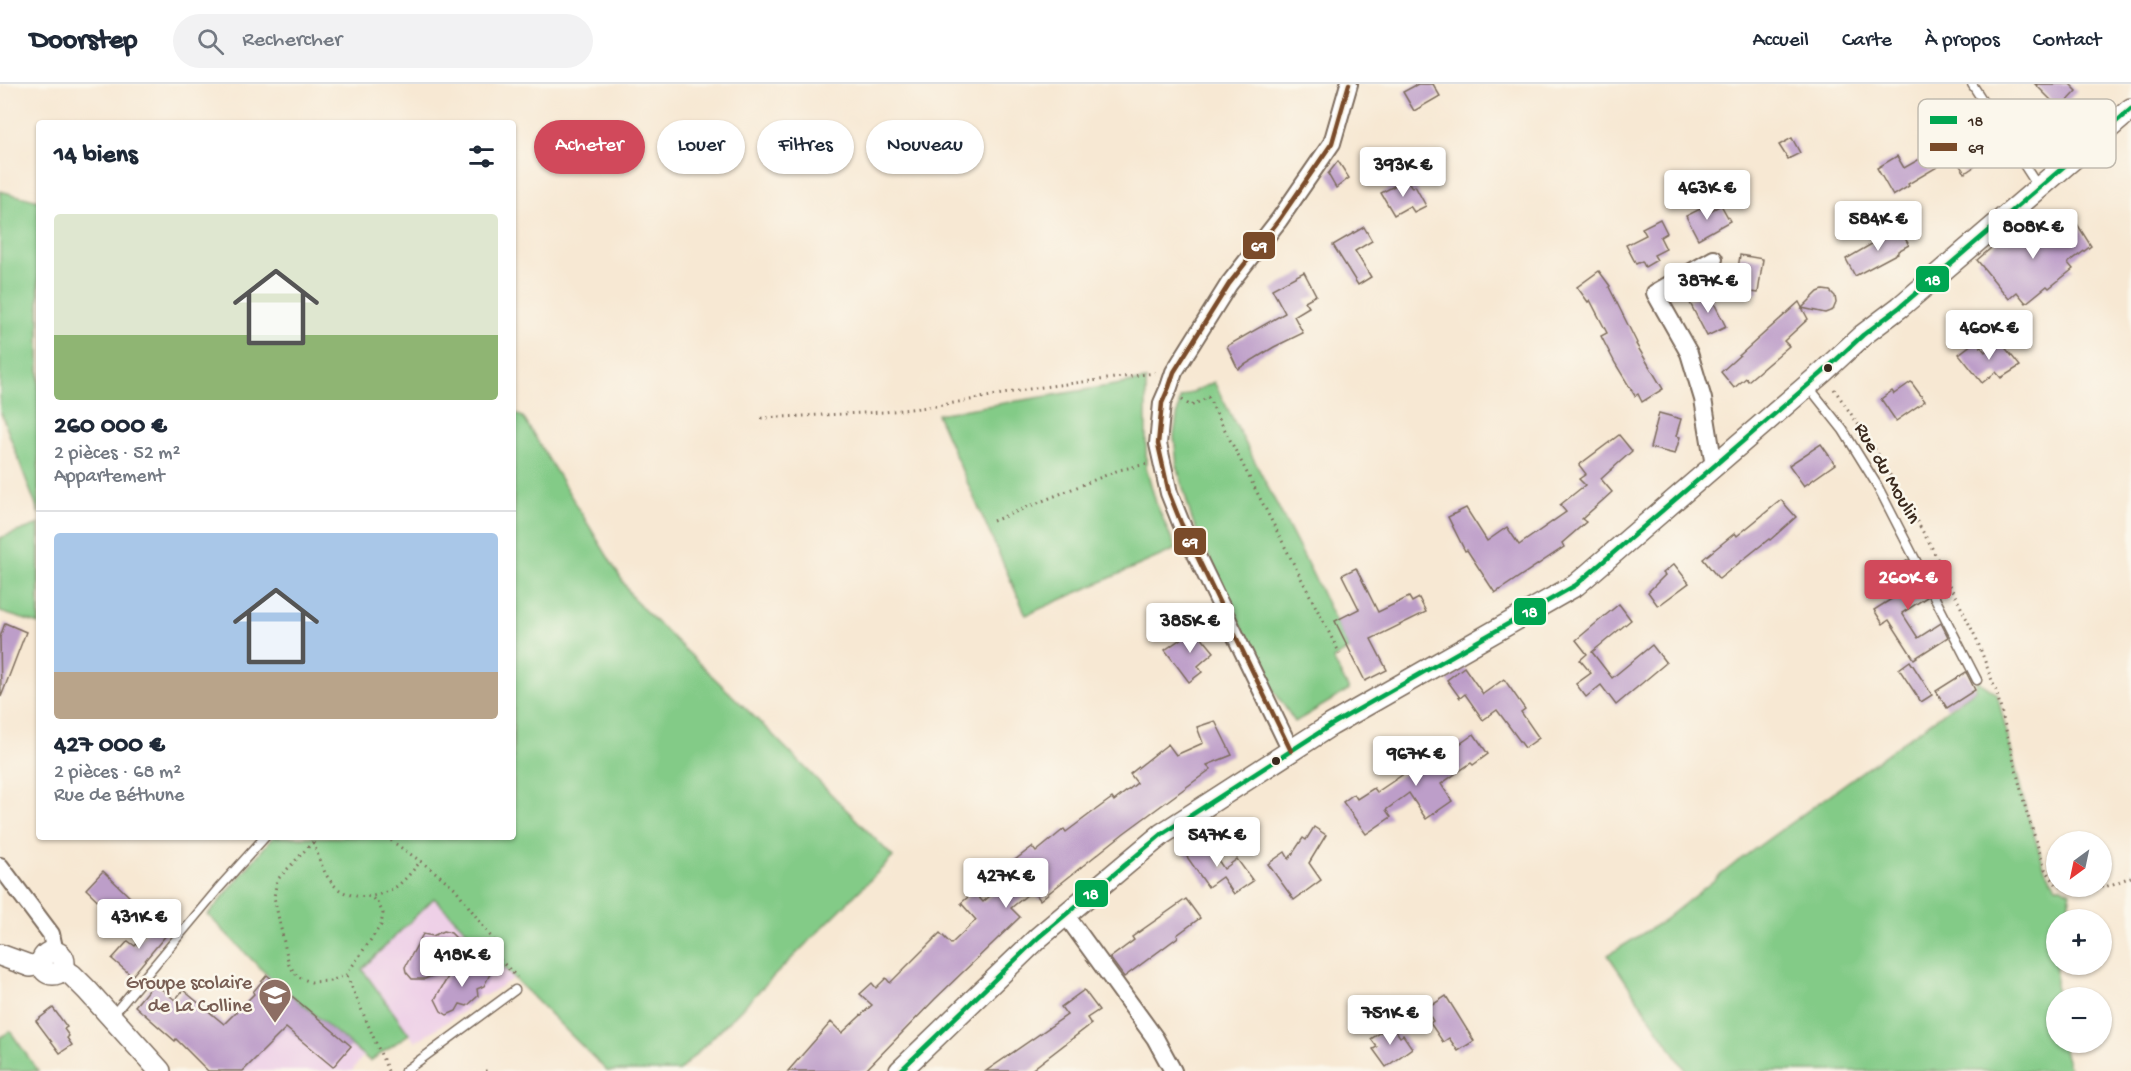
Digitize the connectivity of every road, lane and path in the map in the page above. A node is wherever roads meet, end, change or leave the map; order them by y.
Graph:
1 (1349, 84) edge
2 (1972, 84) edge
3 (1982, 99) edge
4 (2131, 109) edge
5 (2116, 122) edge
6 (2026, 168) edge
7 (2063, 168) edge
8 (2039, 189) junction
9 (1714, 259) dead end
10 (1174, 372) junction
11 (1808, 385) junction
12 (1191, 406) dead end
13 (761, 418) dead end
14 (1161, 461) junction
15 (1714, 466) junction
16 (993, 521) dead end
17 (1340, 654) dead end
18 (1977, 680) dead end
19 (1291, 751) junction
20 (262, 840) edge
21 (390, 840) edge
22 (313, 842) joint
23 (421, 861) junction
24 (0, 866) edge
25 (2131, 877) edge
26 (2112, 884) edge
27 (371, 897) junction
28 (1065, 914) junction
29 (0, 955) edge
30 (53, 962) junction
31 (346, 975) junction
32 (515, 990) joint
33 (112, 1017) junction
34 (160, 1071) edge
35 (388, 1071) edge
36 (405, 1071) edge
37 (900, 1071) edge
38 (1173, 1071) edge

1 - 10 street
2 - 3 lane
4 - 5 street
6 - 8 lane
7 - 8 street
8 - 11 street
9 - 15 street
10 - 13 path
10 - 14 street
11 - 15 street
11 - 18 lane, Rue du Moulin
12 - 17 path
14 - 16 path
14 - 19 street
15 - 19 street
19 - 28 street
20 - 33 lane
21 - 23 path
22 - 27 path
22 - 31 path
23 - 27 path
23 - 32 path
24 - 30 street
25 - 26 path
27 - 31 path
28 - 37 street
28 - 38 street
29 - 30 street
30 - 33 street
31 - 35 path
32 - 36 lane
33 - 34 street

